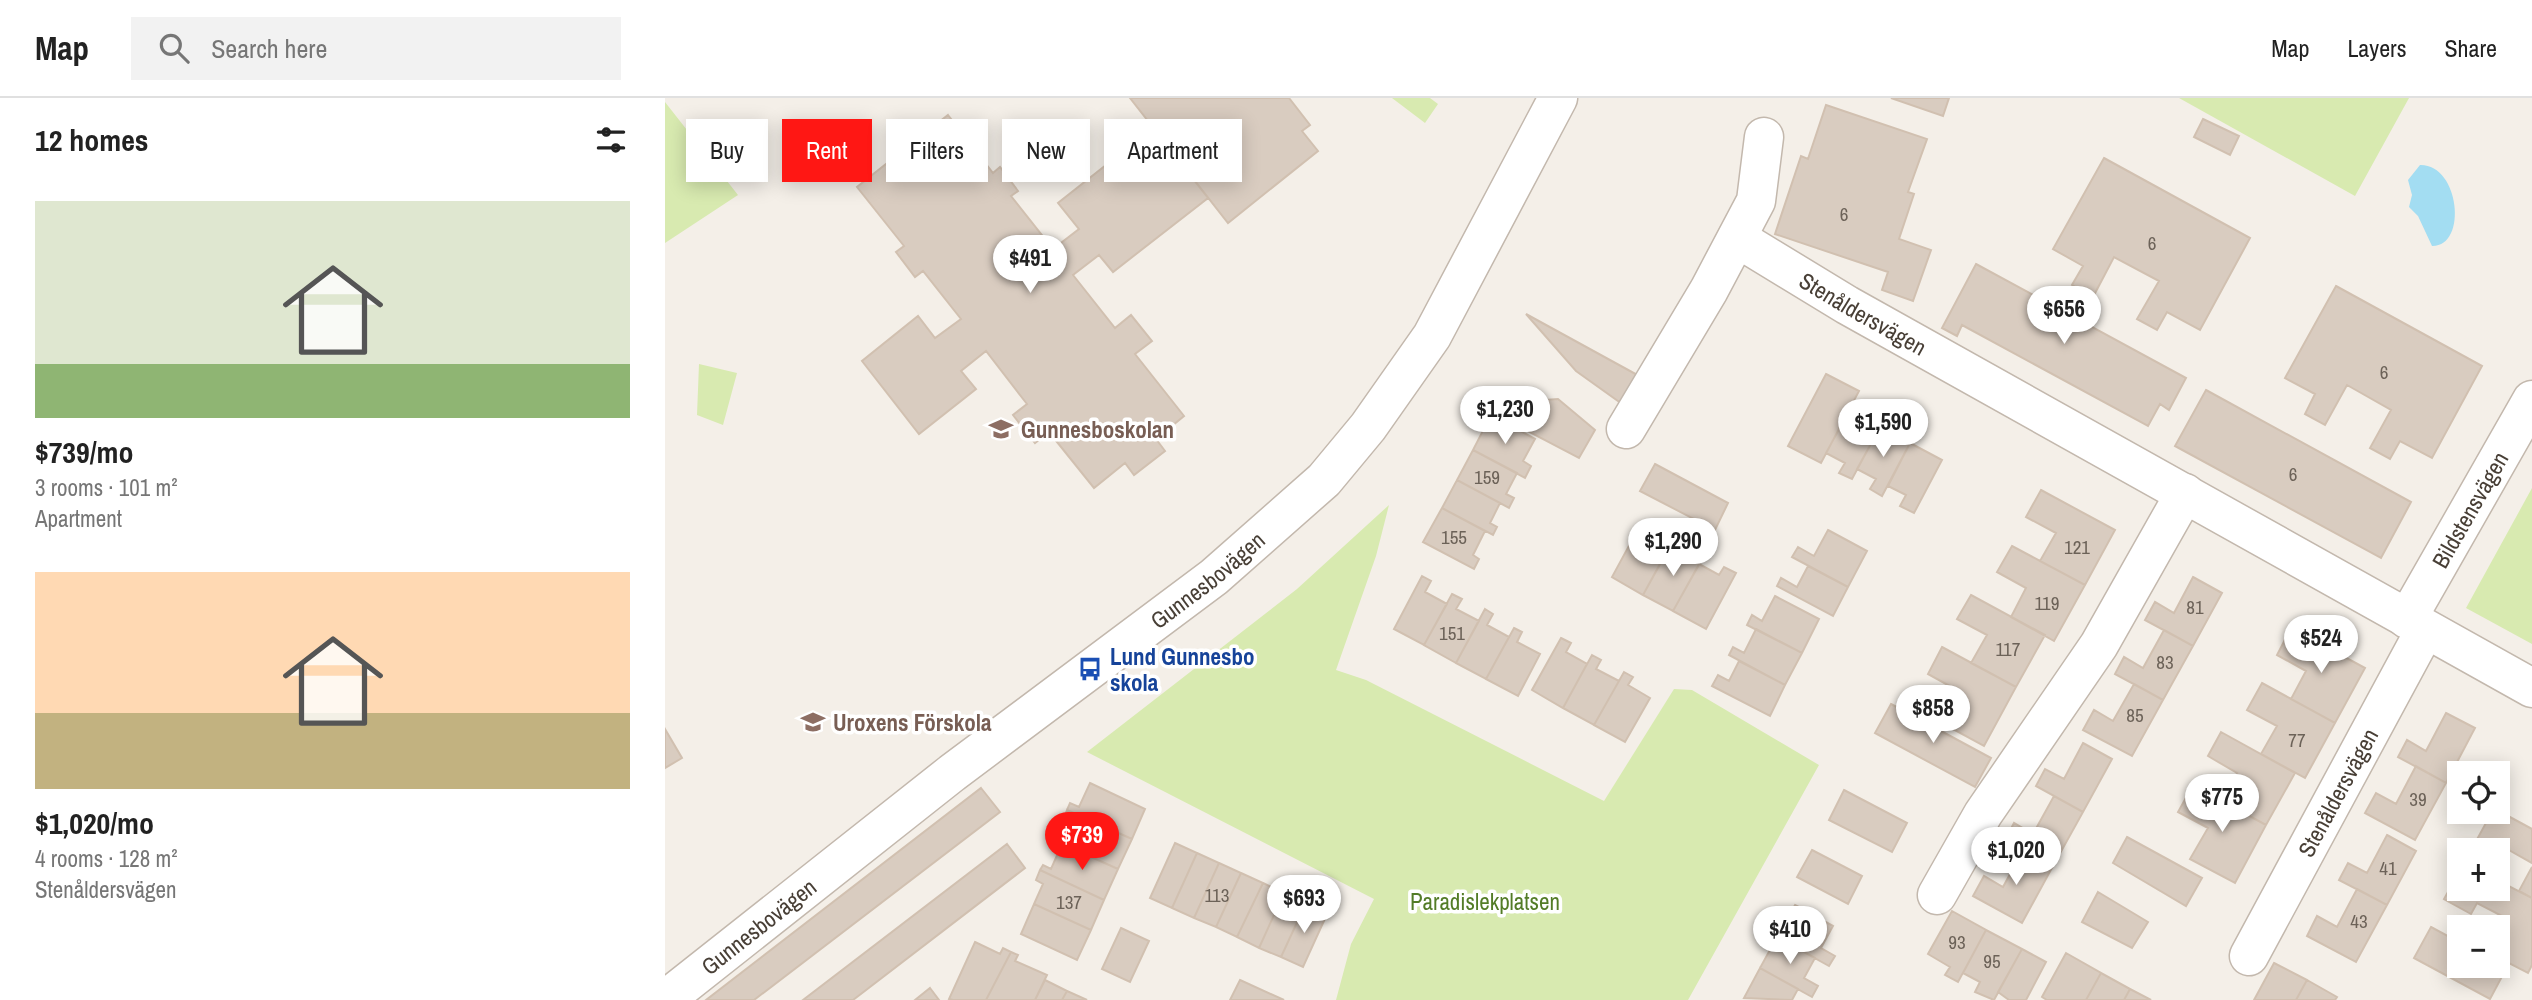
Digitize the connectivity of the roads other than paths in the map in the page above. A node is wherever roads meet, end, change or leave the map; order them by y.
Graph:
1 (1559, 98) edge
2 (1763, 137) dead end
3 (1737, 238) junction
4 (2532, 400) edge
5 (1626, 429) dead end
6 (2185, 494) junction
7 (2416, 624) junction
8 (2532, 688) edge
9 (1937, 895) dead end
10 (2249, 956) dead end
11 (665, 1000) edge

1 - 11 street, Gunnesbovägen
2 - 3 street
3 - 5 street
3 - 6 street, Stenåldersvägen
4 - 7 street, Bildstensvägen
6 - 7 street, Stenåldersvägen
6 - 9 street
7 - 8 street, Stenåldersvägen
7 - 10 street, Stenåldersvägen

